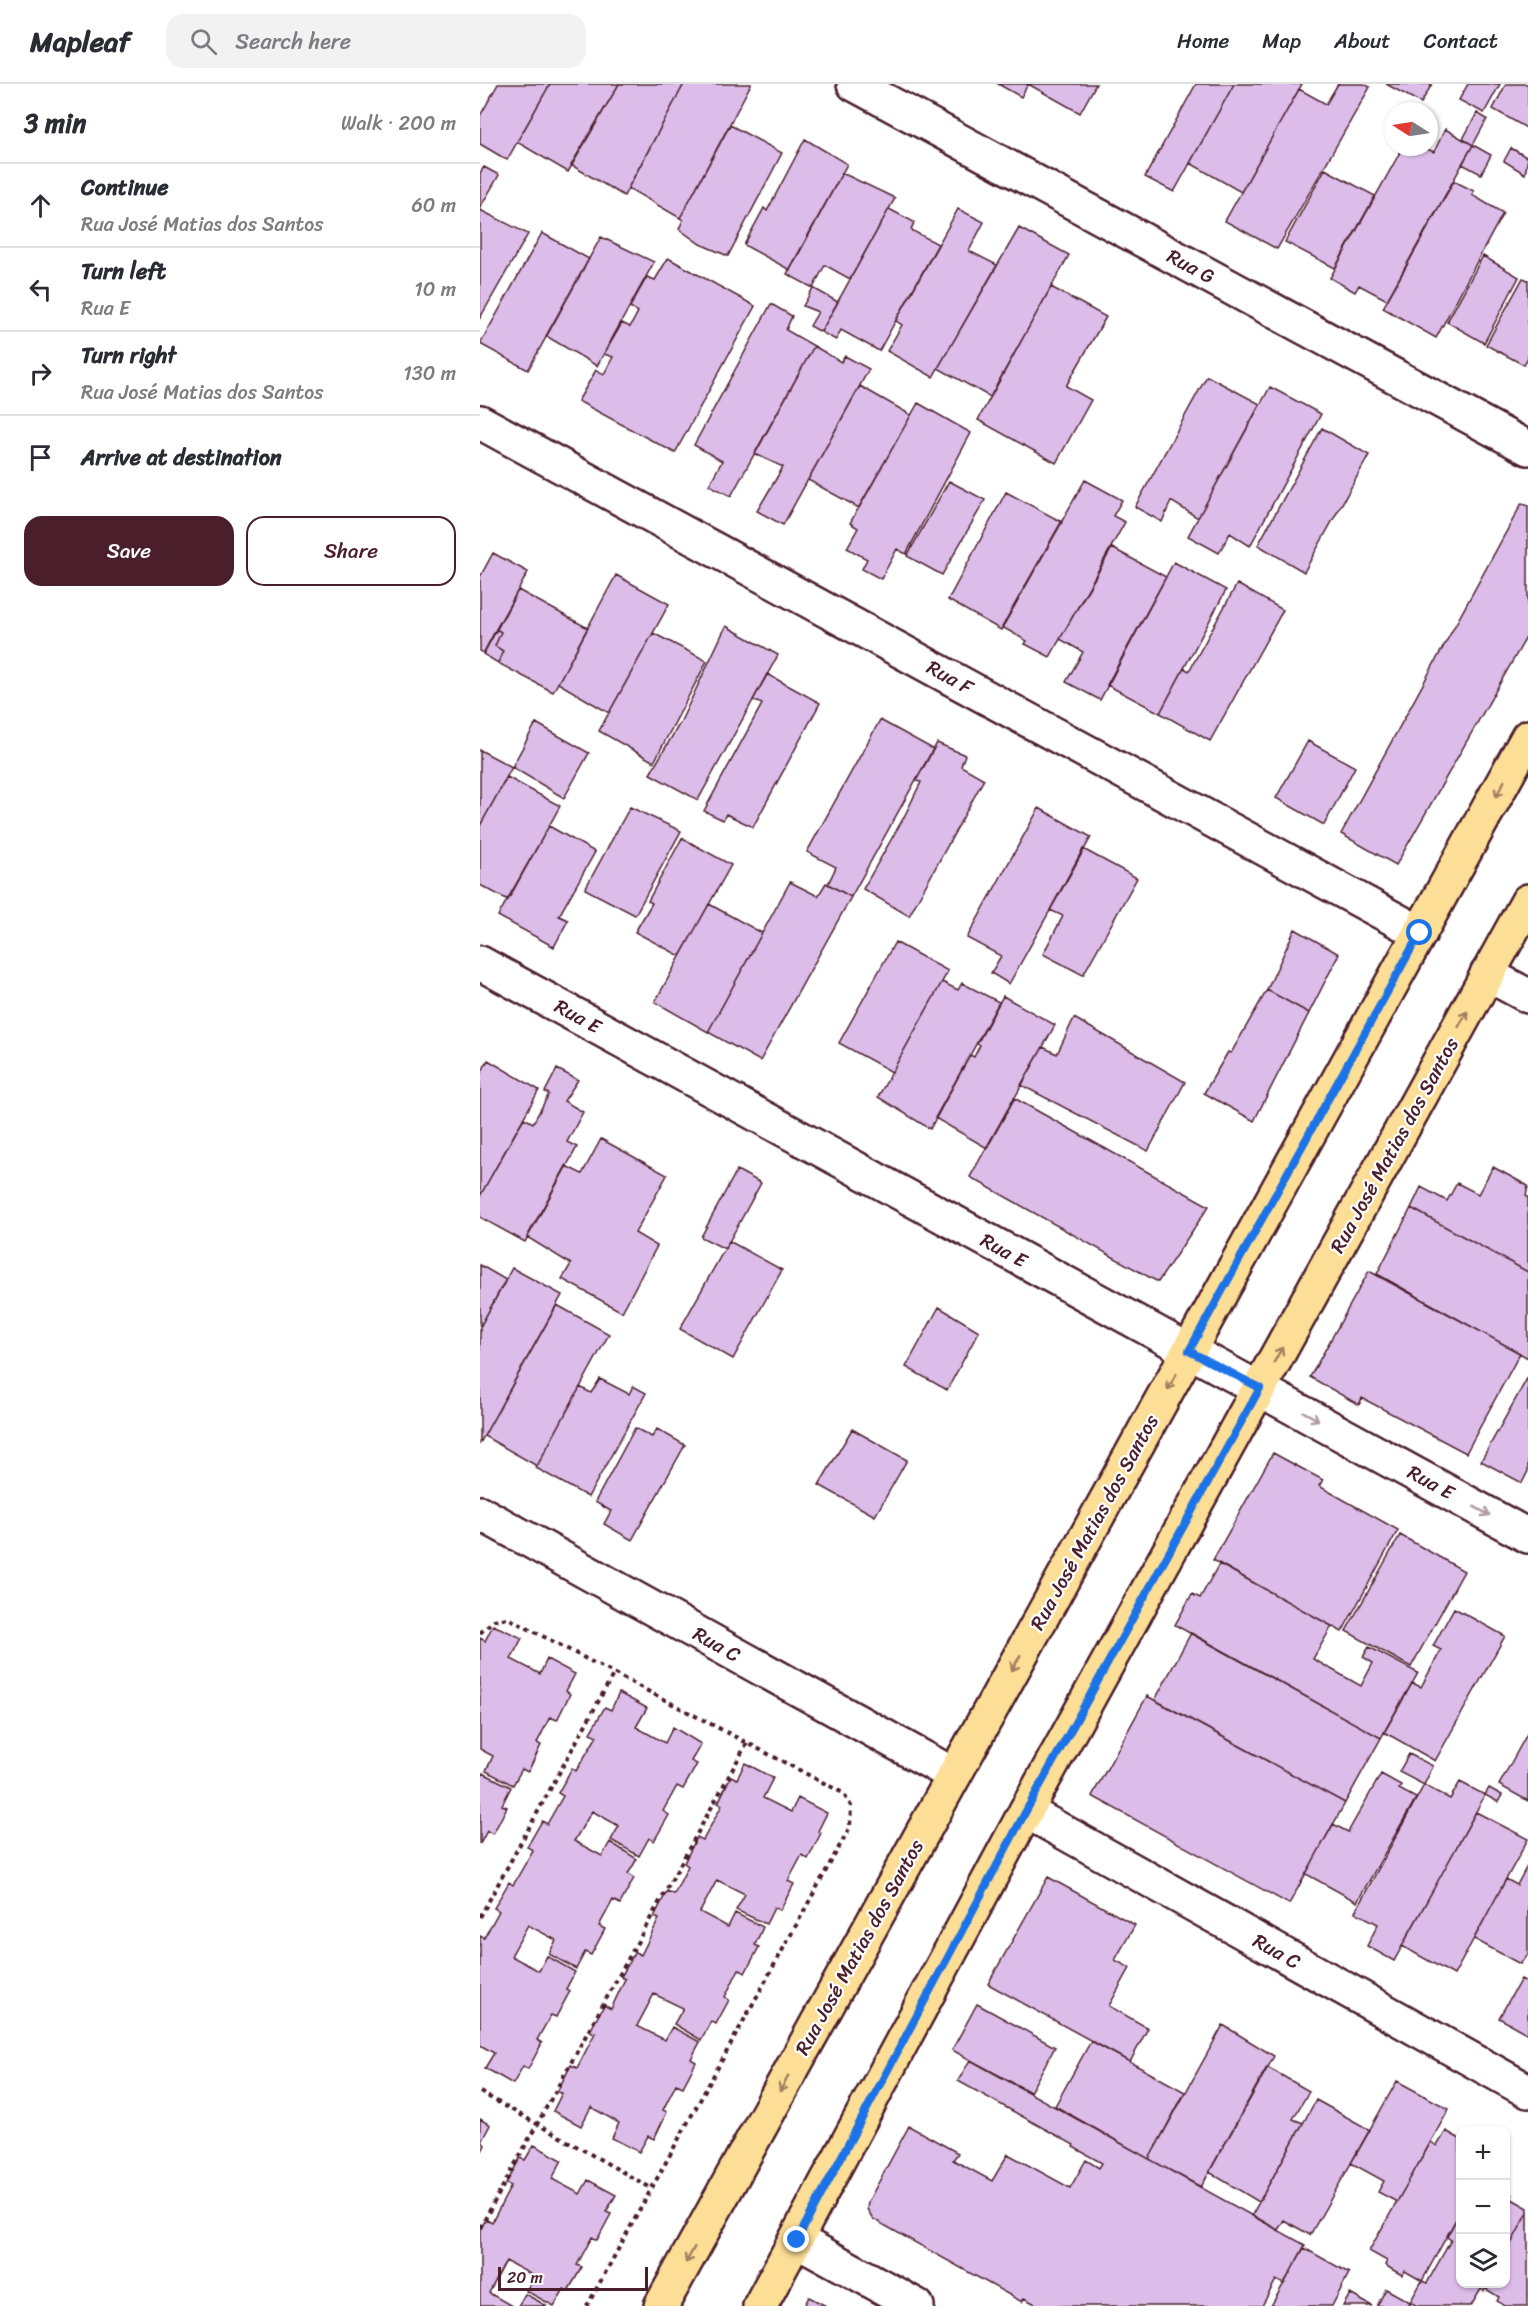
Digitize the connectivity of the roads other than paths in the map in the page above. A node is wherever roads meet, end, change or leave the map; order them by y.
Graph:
1 (854, 84) edge
2 (480, 422) edge
3 (1528, 448) edge
4 (1528, 738) edge
5 (1528, 901) edge
6 (1420, 933) junction
7 (480, 963) edge
8 (1487, 974) junction
9 (1528, 996) edge
10 (1189, 1351) junction
11 (1260, 1388) junction
12 (480, 1513) edge
13 (1528, 1536) edge
14 (954, 1775) junction
15 (1026, 1811) junction
16 (1528, 2091) edge
17 (797, 2240) junction
18 (661, 2306) edge
19 (760, 2306) edge
20 (917, 2306) edge

1 - 3 street, Rua G
2 - 6 street, Rua F
4 -> 6 main road, Rua José Matias dos Santos
5 - 8 main road, Rua José Matias dos Santos
6 - 10 main road, Rua José Matias dos Santos
7 - 10 street, Rua E
8 - 9 street
11 -> 8 main road, Rua José Matias dos Santos
10 - 11 street, Rua E
10 -> 14 main road, Rua José Matias dos Santos
11 -> 13 street, Rua E
11 - 15 main road, Rua José Matias dos Santos
12 - 14 street, Rua C
14 -> 18 main road, Rua José Matias dos Santos
15 - 16 street, Rua C
15 - 17 main road, Rua José Matias dos Santos
17 - 19 main road, Rua José Matias dos Santos
17 - 20 street

